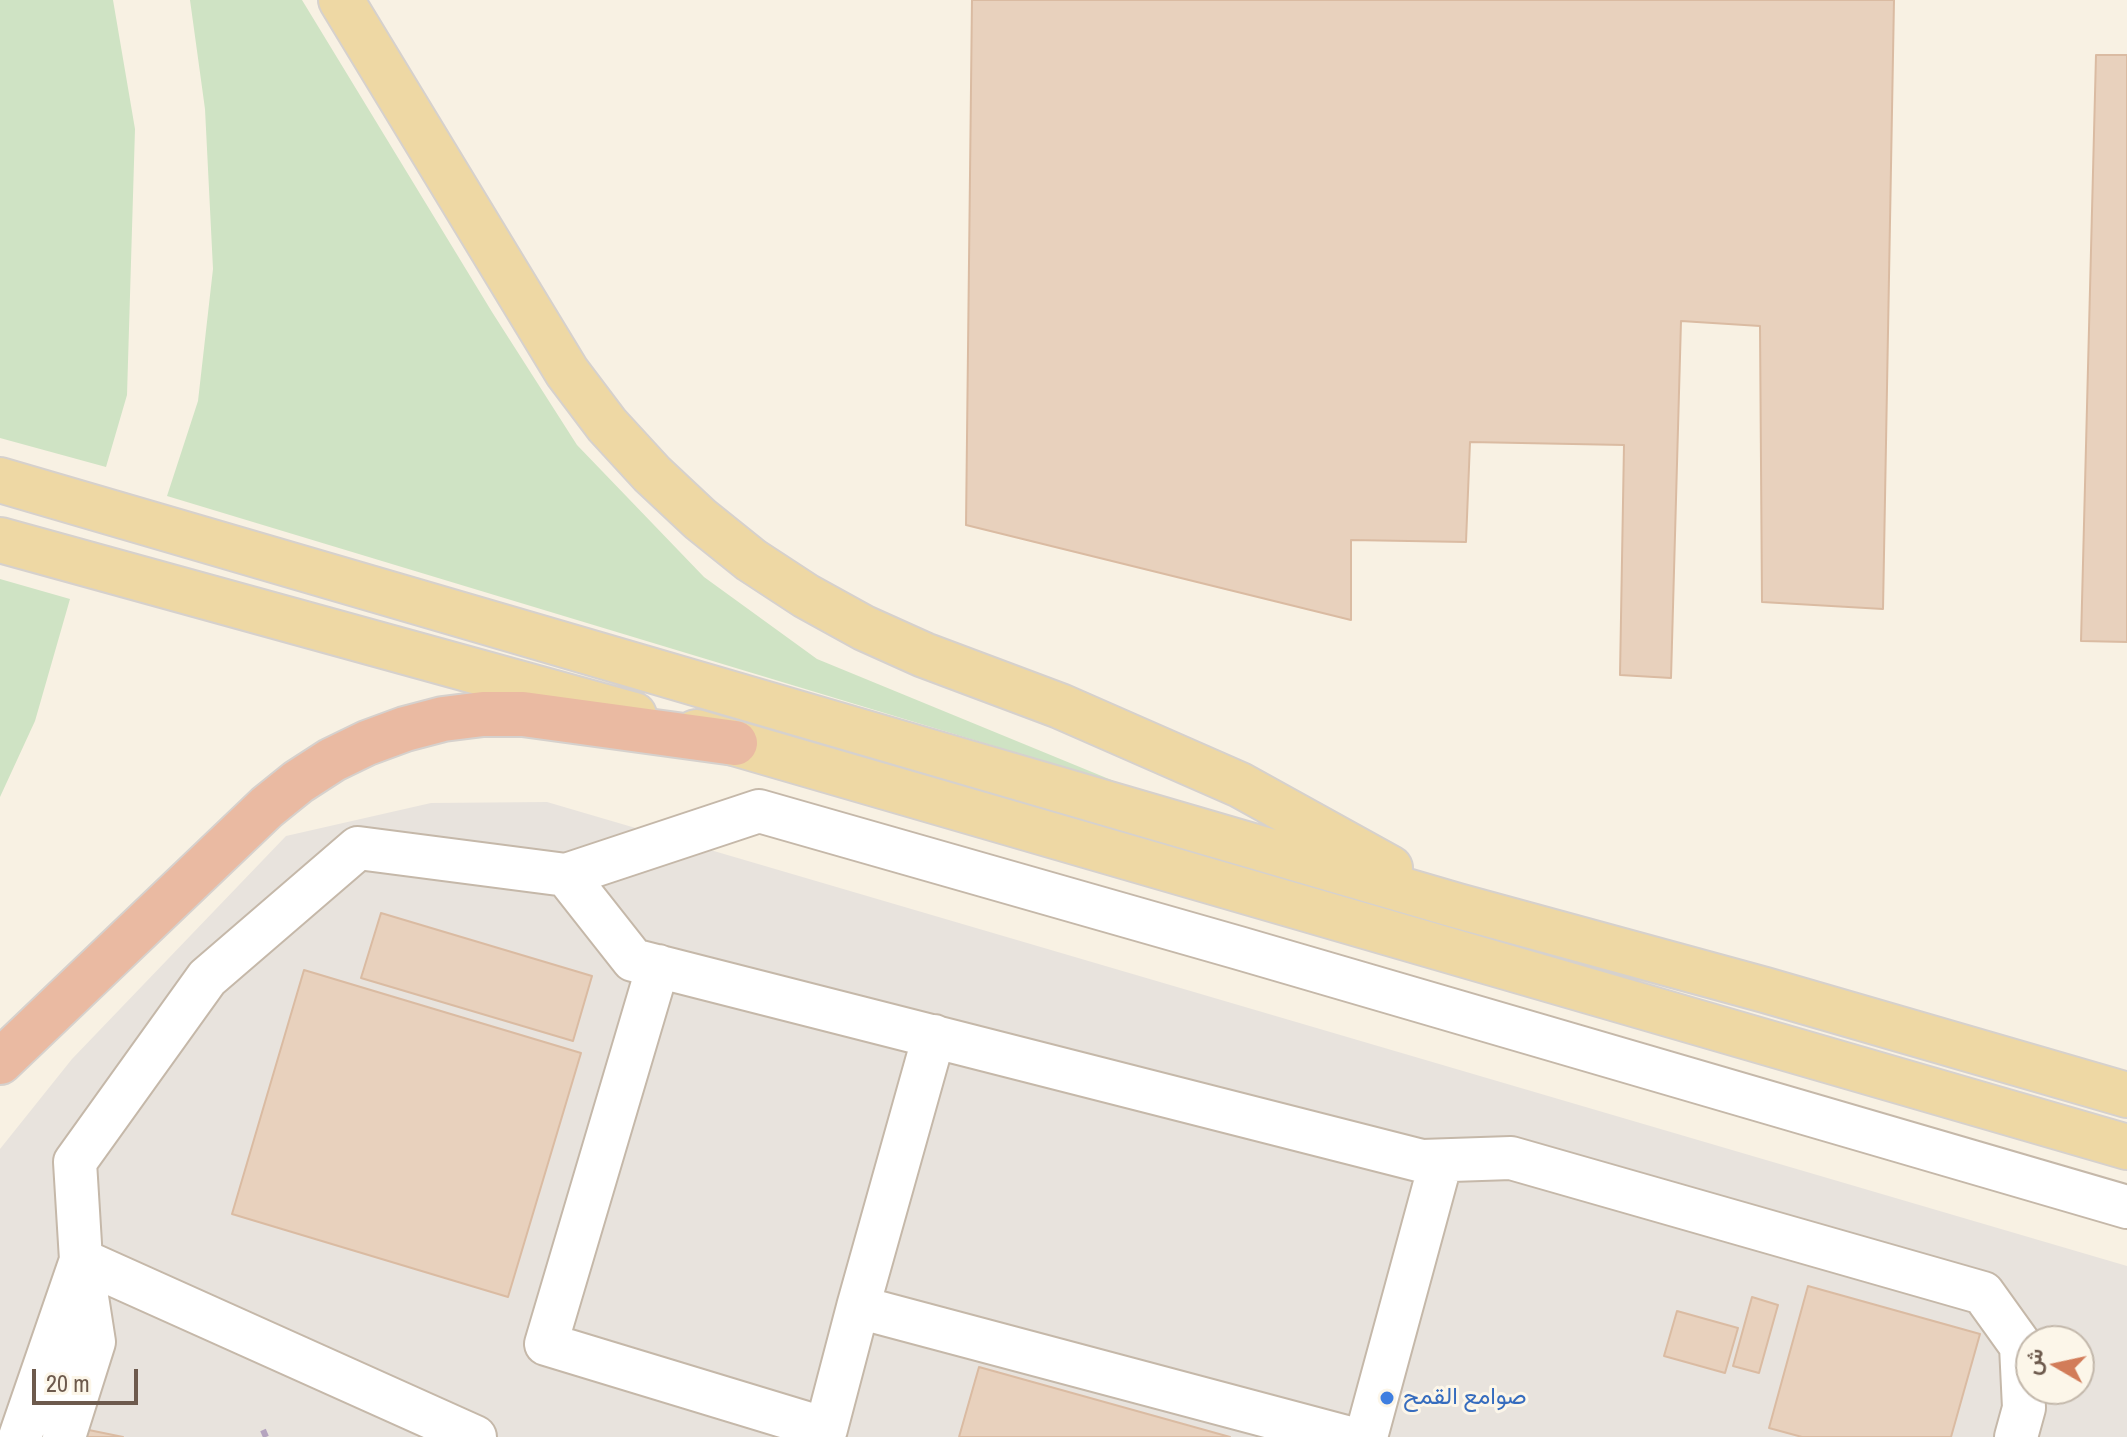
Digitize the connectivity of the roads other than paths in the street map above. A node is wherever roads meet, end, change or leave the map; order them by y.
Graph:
1 (341, 0) edge
2 (0, 480) edge
3 (0, 540) edge
4 (735, 743) junction
5 (566, 875) junction
6 (1458, 906) junction
7 (658, 966) junction
8 (934, 1036) junction
9 (0, 1062) edge
10 (2127, 1095) edge
11 (2127, 1147) edge
12 (1441, 1161) junction
13 (2127, 1207) edge
14 (81, 1260) junction
15 (858, 1307) junction
16 (831, 1433) edge
17 (20, 1437) edge
18 (64, 1437) edge
19 (475, 1437) edge
20 (1346, 1437) edge
21 (1366, 1437) edge
22 (2016, 1437) edge

1 - 6 main road
2 - 6 main road
3 - 4 main road
4 - 9 highway
4 - 11 main road
5 - 7 street
5 - 13 street
5 - 14 street
6 - 10 main road
7 - 8 street
7 - 16 street
8 - 12 street
8 - 15 street
12 - 21 street
12 - 22 street
14 - 17 street
14 - 18 street
14 - 19 street
15 - 16 street
15 - 20 street

